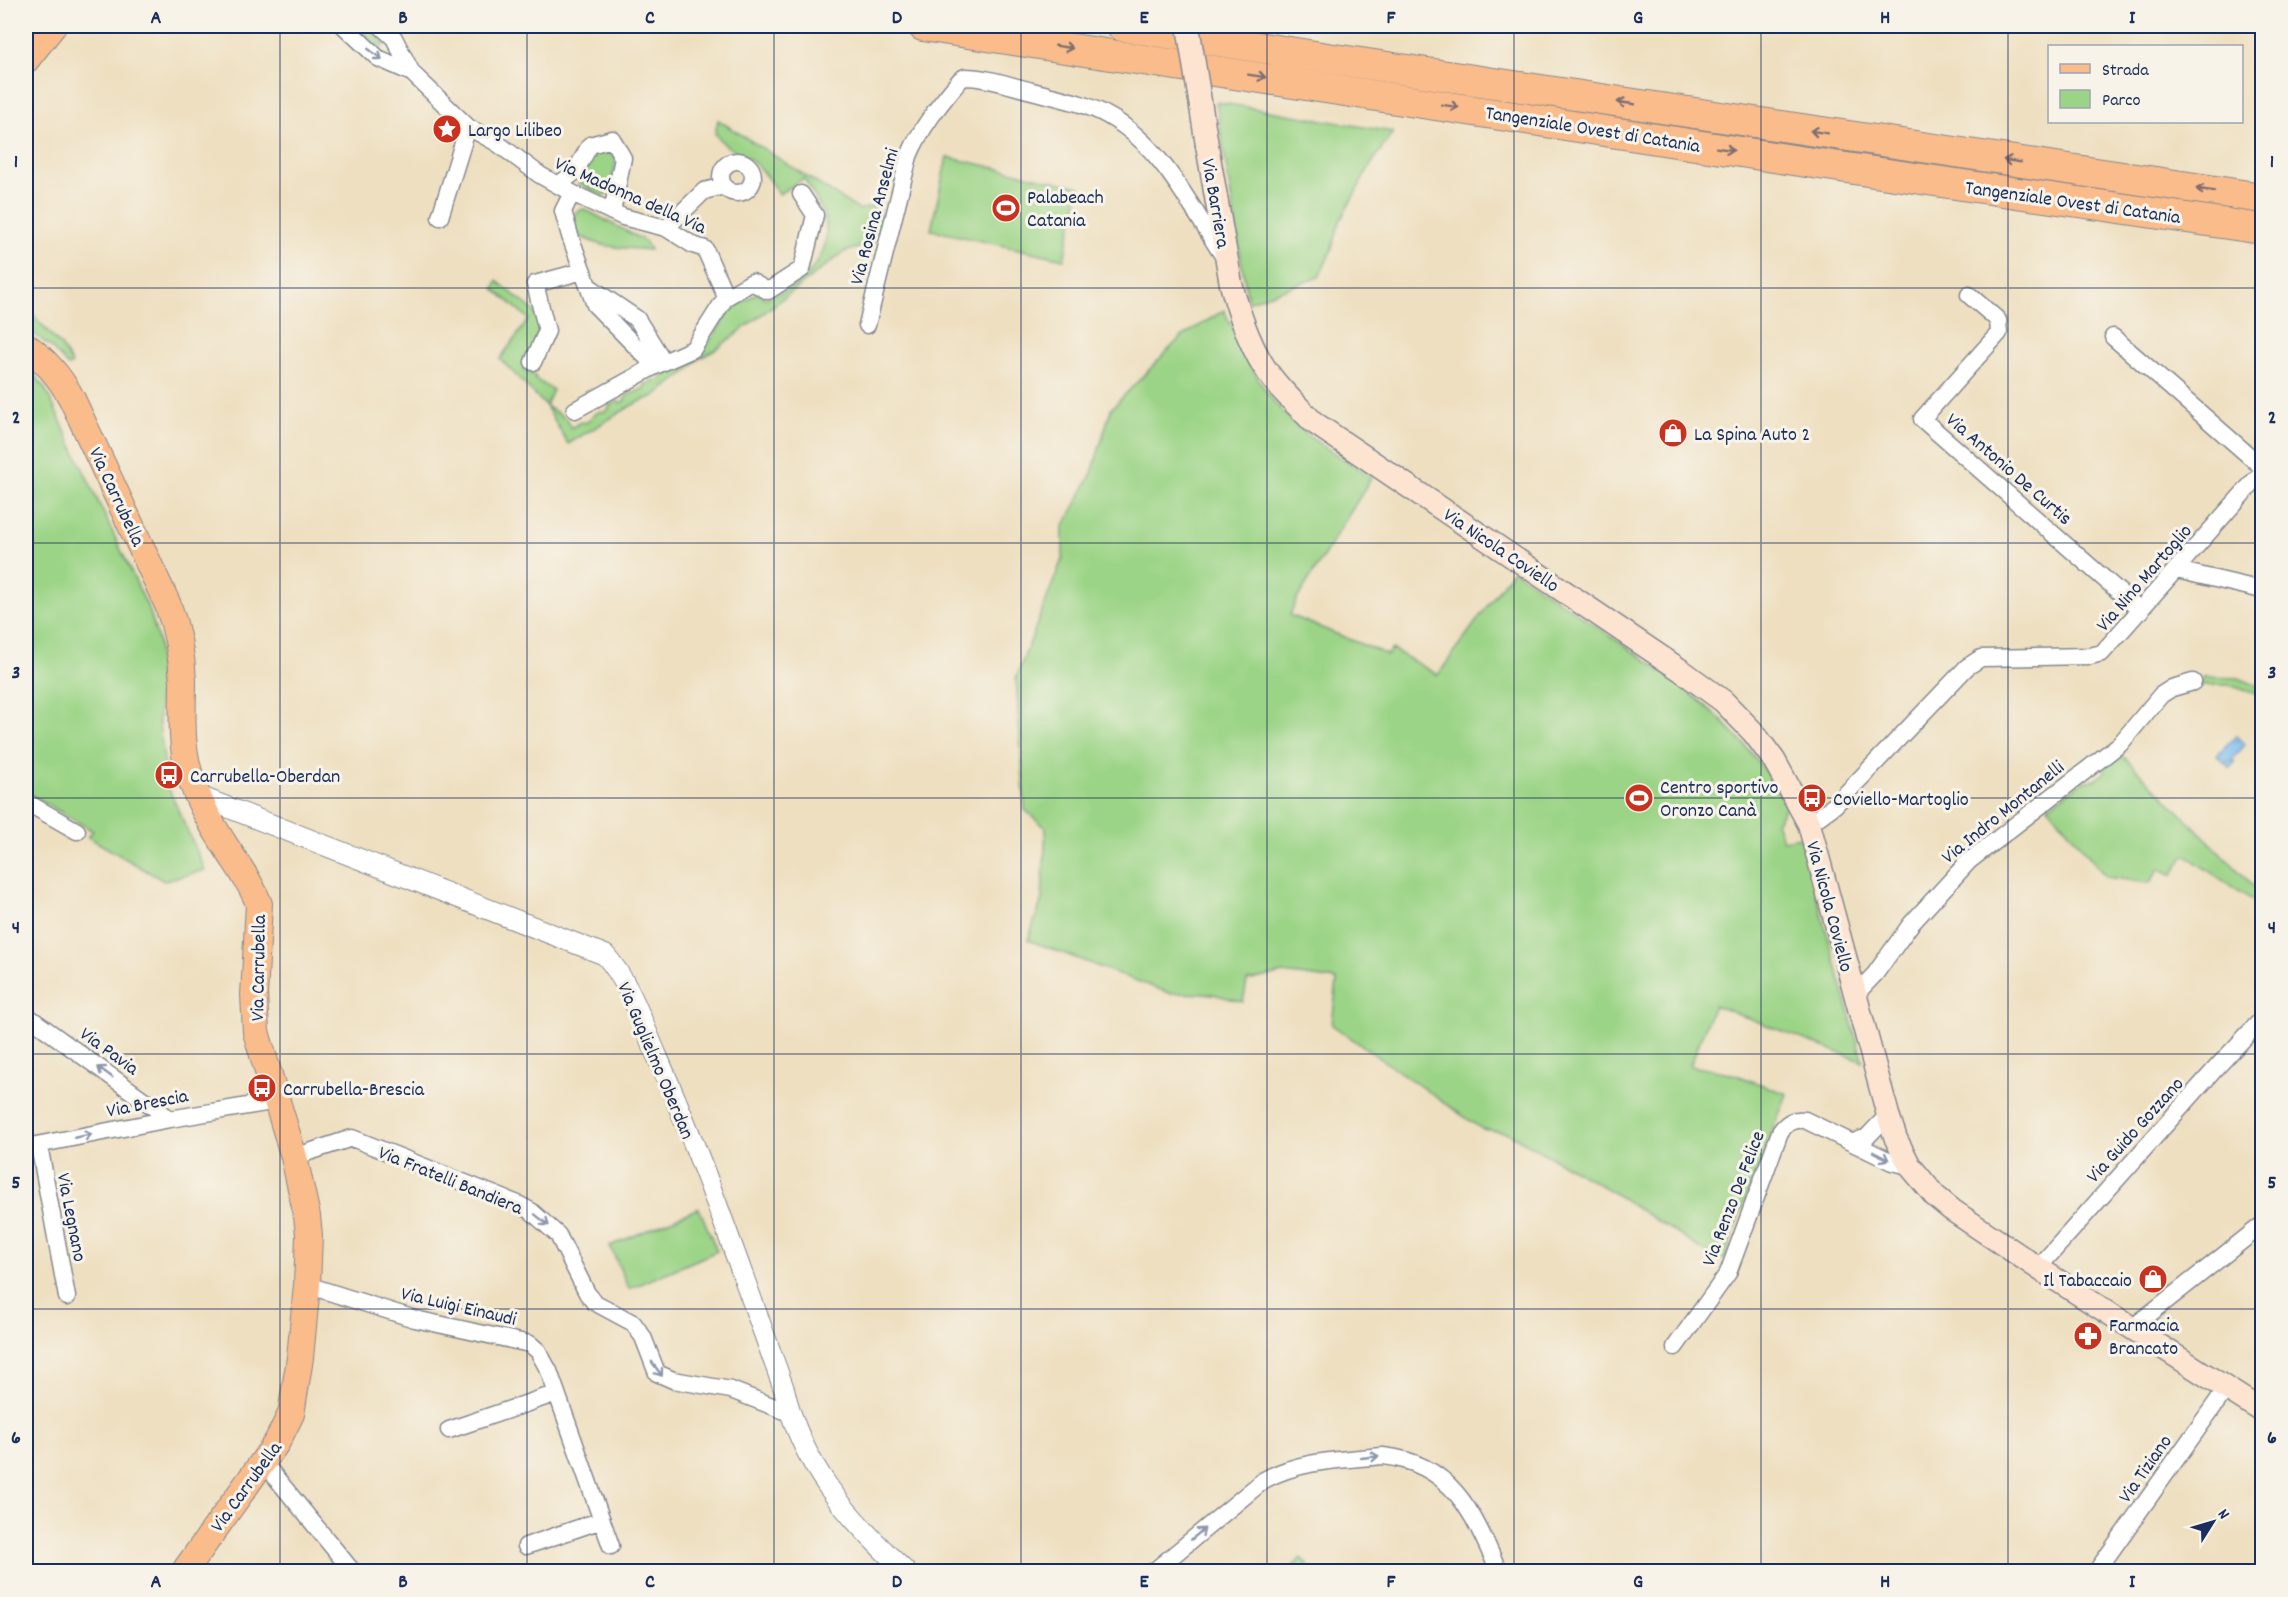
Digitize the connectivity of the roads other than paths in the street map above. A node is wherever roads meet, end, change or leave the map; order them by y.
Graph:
1 (53, 26) edge
2 (344, 26) edge
3 (381, 26) edge
4 (923, 26) edge
5 (1122, 26) edge
6 (1188, 26) edge
7 (26, 60) edge
8 (412, 73) junction
9 (468, 127) junction
10 (724, 186) dead end
11 (565, 189) junction
12 (801, 194) dead end
13 (2262, 198) edge
14 (612, 212) junction
15 (440, 217) dead end
16 (666, 228) junction
17 (2262, 229) edge
18 (1226, 260) junction
19 (585, 278) junction
20 (1969, 295) dead end
21 (726, 297) junction
22 (867, 325) dead end
23 (2113, 337) dead end
24 (26, 346) edge
25 (533, 362) dead end
26 (659, 364) junction
27 (575, 410) dead end
28 (2262, 467) edge
29 (2262, 472) edge
30 (2177, 570) junction
31 (2262, 590) edge
32 (2141, 611) junction
33 (2193, 682) dead end
34 (196, 795) junction
35 (26, 802) edge
36 (1809, 824) junction
37 (77, 831) dead end
38 (1855, 995) junction
39 (26, 1015) edge
40 (2262, 1019) edge
41 (277, 1101) junction
42 (1888, 1115) junction
43 (170, 1119) junction
44 (1854, 1142) junction
45 (32, 1146) edge
46 (294, 1157) junction
47 (1910, 1166) junction
48 (2262, 1225) edge
49 (2038, 1269) junction
50 (307, 1285) junction
51 (67, 1297) dead end
52 (2132, 1328) junction
53 (1675, 1347) dead end
54 (2226, 1389) junction
55 (557, 1393) junction
56 (2259, 1403) edge
57 (789, 1413) junction
58 (449, 1430) dead end
59 (264, 1463) junction
60 (602, 1520) junction
61 (526, 1546) dead end
62 (611, 1546) dead end
63 (184, 1572) edge
64 (353, 1572) edge
65 (906, 1572) edge
66 (1153, 1572) edge
67 (1499, 1572) edge
68 (2096, 1572) edge

1 - 7 main road
2 -> 8 street
3 - 8 street
4 -> 17 highway, Tangenziale Ovest di Catania
13 -> 5 highway, Tangenziale Ovest di Catania
6 - 18 main road, Via Barriera, bridge
8 - 9 street, Via Madonna della Via
9 - 11 street, Via Madonna della Via
9 - 15 street
10 - 16 street
11 - 14 street, Via Madonna della Via
11 - 14 street
11 - 19 street
12 - 21 street
14 - 16 street, Via Madonna della Via
16 - 21 street, Via Madonna della Via
18 - 22 street, Via Rosina Anselmi
18 - 36 main road, Via Nicola Coviello
19 - 25 street
19 - 26 street
20 - 32 street, Via Antonio De Curtis
21 - 26 street
23 - 28 street
24 - 34 main road, Via Carrubella
26 - 27 street
29 - 30 street, Via Nino Martoglio
30 - 31 street
30 - 32 street, Via Nino Martoglio
32 - 36 street, Via Nino Martoglio
33 - 38 street, Via Indro Montanelli
34 - 41 main road, Via Carrubella
34 - 57 street, Via Guglielmo Oberdan
35 - 37 street
36 - 38 main road, Via Nicola Coviello
38 - 42 main road, Via Nicola Coviello
43 -> 39 street, Via Pavia
40 - 49 street, Via Guido Gozzano
41 - 43 street, Via Brescia
41 - 46 main road, Via Carrubella
42 - 44 street
42 - 47 main road, Via Nicola Coviello
45 -> 43 street, Via Brescia
44 -> 47 street
44 - 53 street, Via Renzo De Felice
45 - 51 street, Via Legnano
46 - 50 main road, Via Carrubella
46 -> 57 street, Via Fratelli Bandiera
47 - 49 main road, Via Nicola Coviello
48 - 52 street
49 - 52 main road, Via Nicola Coviello
50 - 55 street, Via Luigi Einaudi
50 - 59 main road, Via Carrubella
52 - 54 main road, Via Nicola Coviello
54 - 56 main road, Via Nicola Coviello
54 - 68 street, Via Tiziano
55 - 58 street
55 - 60 street, Via Luigi Einaudi
57 - 65 street
59 - 63 main road, Via Carrubella
59 - 64 street
60 - 61 street
60 - 62 street, Via Luigi Einaudi
66 -> 67 street

